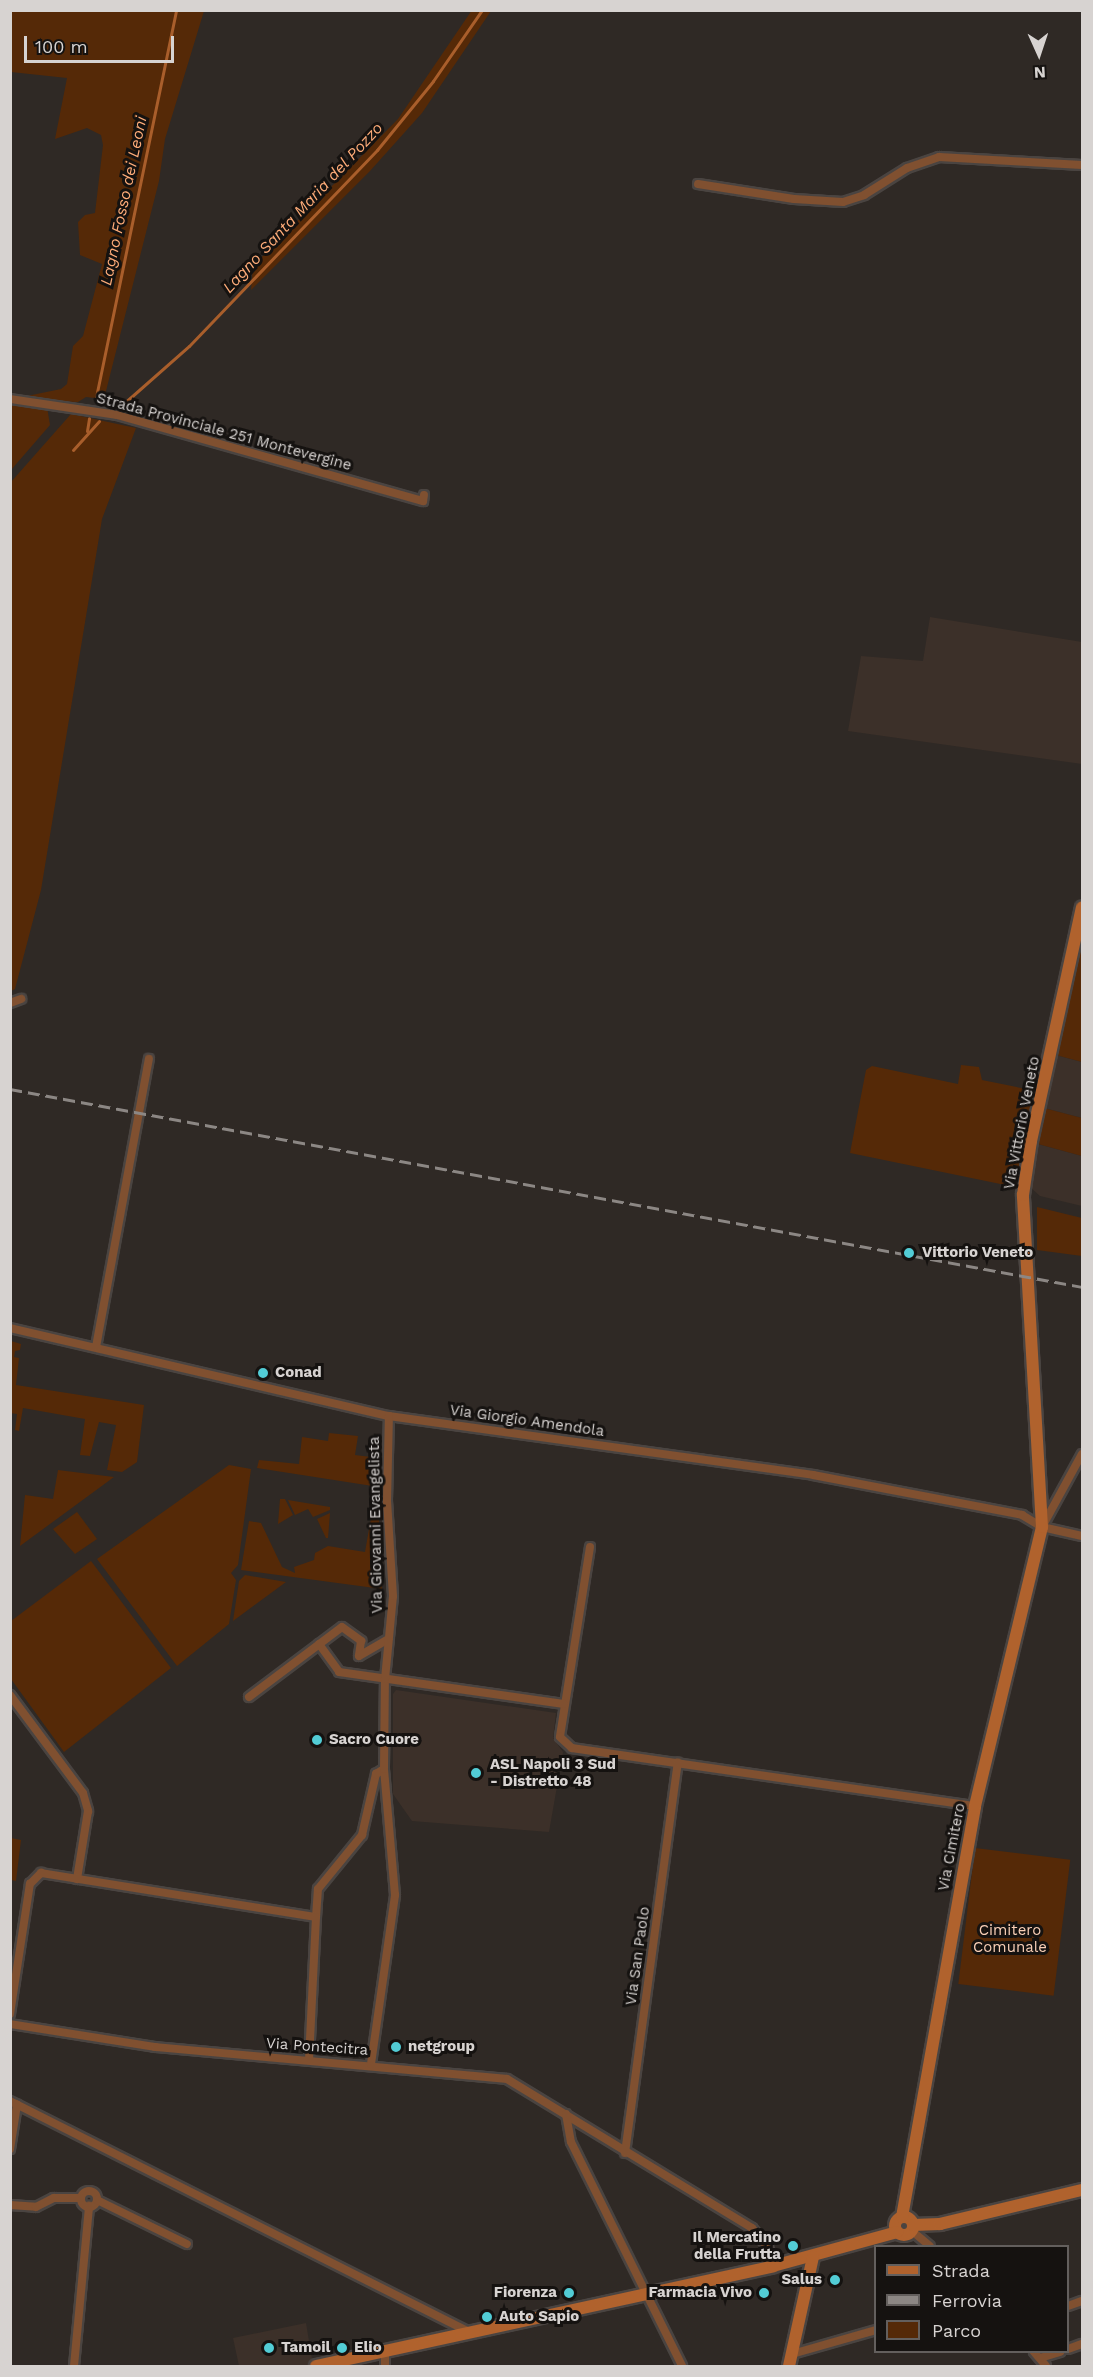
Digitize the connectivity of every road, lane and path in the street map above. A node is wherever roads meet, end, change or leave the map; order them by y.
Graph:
1 (1083, 165) edge
2 (698, 184) dead end
3 (10, 399) edge
4 (424, 495) dead end
5 (1083, 907) edge
6 (21, 999) dead end
7 (10, 1004) edge
8 (149, 1059) dead end
9 (10, 1328) edge
10 (96, 1347) junction
11 (389, 1416) junction
12 (1083, 1454) edge
13 (1042, 1527) junction
14 (1083, 1536) edge
15 (590, 1547) dead end
16 (389, 1639) junction
17 (319, 1644) junction
18 (385, 1679) junction
19 (10, 1695) edge
20 (249, 1696) dead end
21 (564, 1704) junction
22 (678, 1763) junction
23 (384, 1770) junction
24 (975, 1806) junction
25 (77, 1879) junction
26 (316, 1917) junction
27 (10, 2014) edge
28 (10, 2024) edge
29 (309, 2060) junction
30 (371, 2064) junction
31 (14, 2103) edge
32 (566, 2114) junction
33 (10, 2149) edge
34 (625, 2153) junction
35 (1083, 2190) edge
36 (81, 2198) junction
37 (97, 2200) junction
38 (10, 2205) edge
39 (89, 2206) junction
40 (902, 2217) junction
41 (913, 2228) junction
42 (897, 2232) junction
43 (187, 2244) dead end
44 (928, 2245) edge
45 (813, 2257) junction
46 (773, 2266) junction
47 (646, 2295) junction
48 (874, 2331) edge
49 (471, 2333) junction
50 (385, 2353) junction
51 (1052, 2353) edge
52 (792, 2354) junction
53 (1037, 2355) edge
54 (74, 2367) edge
55 (316, 2367) edge
56 (385, 2367) edge
57 (682, 2367) edge
58 (789, 2367) edge
59 (1046, 2367) edge

1 - 2 street
3 - 4 street, Strada Provinciale 251 Montevergine
5 - 13 street, Via Vittorio Veneto
6 - 7 street
8 - 10 street
9 - 10 street, Via Giorgio Amendola
10 - 11 street, Via Giorgio Amendola
11 - 13 street, Via Giorgio Amendola
11 - 16 street, Via Giovanni Evangelista
12 - 13 street
13 - 14 street
13 - 24 street, Via Cimitero
15 - 21 street
16 - 17 street
16 - 18 street, Via Giovanni Evangelista
17 - 18 street
17 - 20 street
18 - 21 street
18 - 23 street, Via Giovanni Evangelista
19 - 25 street
21 - 22 street
22 - 24 street
22 - 34 street, Via San Paolo
23 - 26 street
23 - 30 street, Via Giovanni Evangelista
24 - 40 street, Via Cimitero
25 - 26 street
25 - 27 street
26 - 29 street
28 - 29 street, Via Pontecitra
29 - 30 street, Via Pontecitra
30 - 32 street, Via Pontecitra
31 - 33 street
31 - 49 street
32 - 34 street, Via Pontecitra
32 - 47 street
34 - 46 street, Via Pontecitra
35 - 41 street
36 - 37 street
36 - 38 street
36 - 39 street
37 - 39 street
37 - 43 street
39 - 54 street
40 - 41 street
40 - 42 street, Via Cimitero
41 - 42 street
41 - 44 street
42 - 45 street
45 - 46 street
45 - 52 street
46 - 47 street
47 - 49 street
47 - 57 street
48 - 52 street
49 - 50 street
50 - 55 street
50 - 56 street
51 - 53 street
52 - 58 street
53 - 59 street

